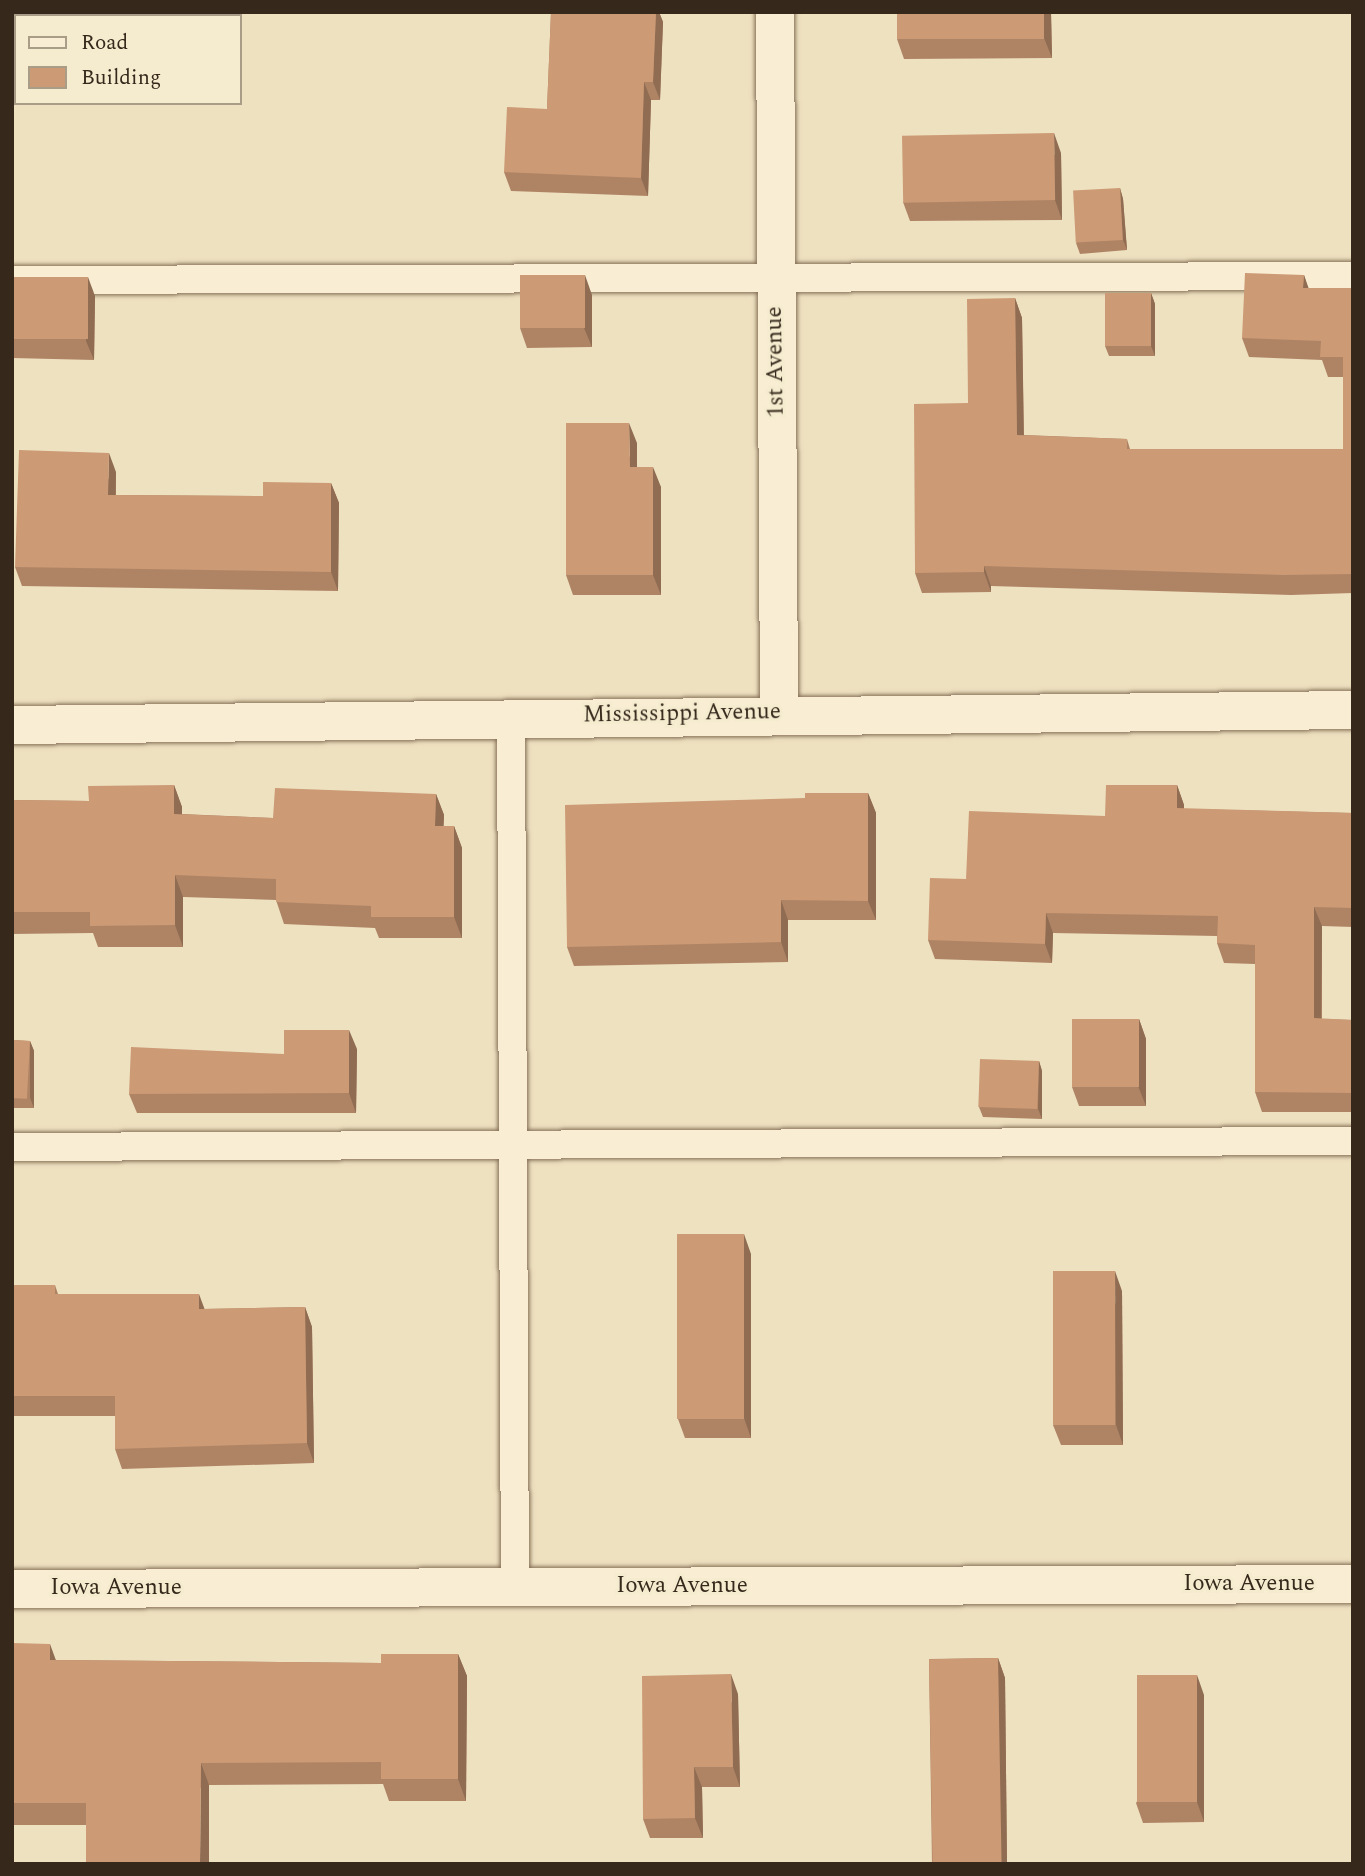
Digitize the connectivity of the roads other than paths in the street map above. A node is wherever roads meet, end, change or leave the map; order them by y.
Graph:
1 (775, 12) edge
2 (775, 276) junction
3 (1353, 276) edge
4 (12, 280) edge
5 (1353, 710) edge
6 (779, 713) junction
7 (511, 717) junction
8 (12, 725) edge
9 (1353, 1141) edge
10 (513, 1145) junction
11 (12, 1147) edge
12 (1353, 1584) edge
13 (515, 1587) junction
14 (12, 1589) edge

1 - 2 street, 1st Avenue
2 - 3 lane
2 - 4 lane
2 - 6 street, 1st Avenue
5 - 6 street, Mississippi Avenue
6 - 7 street, Mississippi Avenue
7 - 8 street, Mississippi Avenue
7 - 10 lane
9 - 10 lane
10 - 11 lane
10 - 13 lane
12 - 13 street, Iowa Avenue
13 - 14 street, Iowa Avenue

